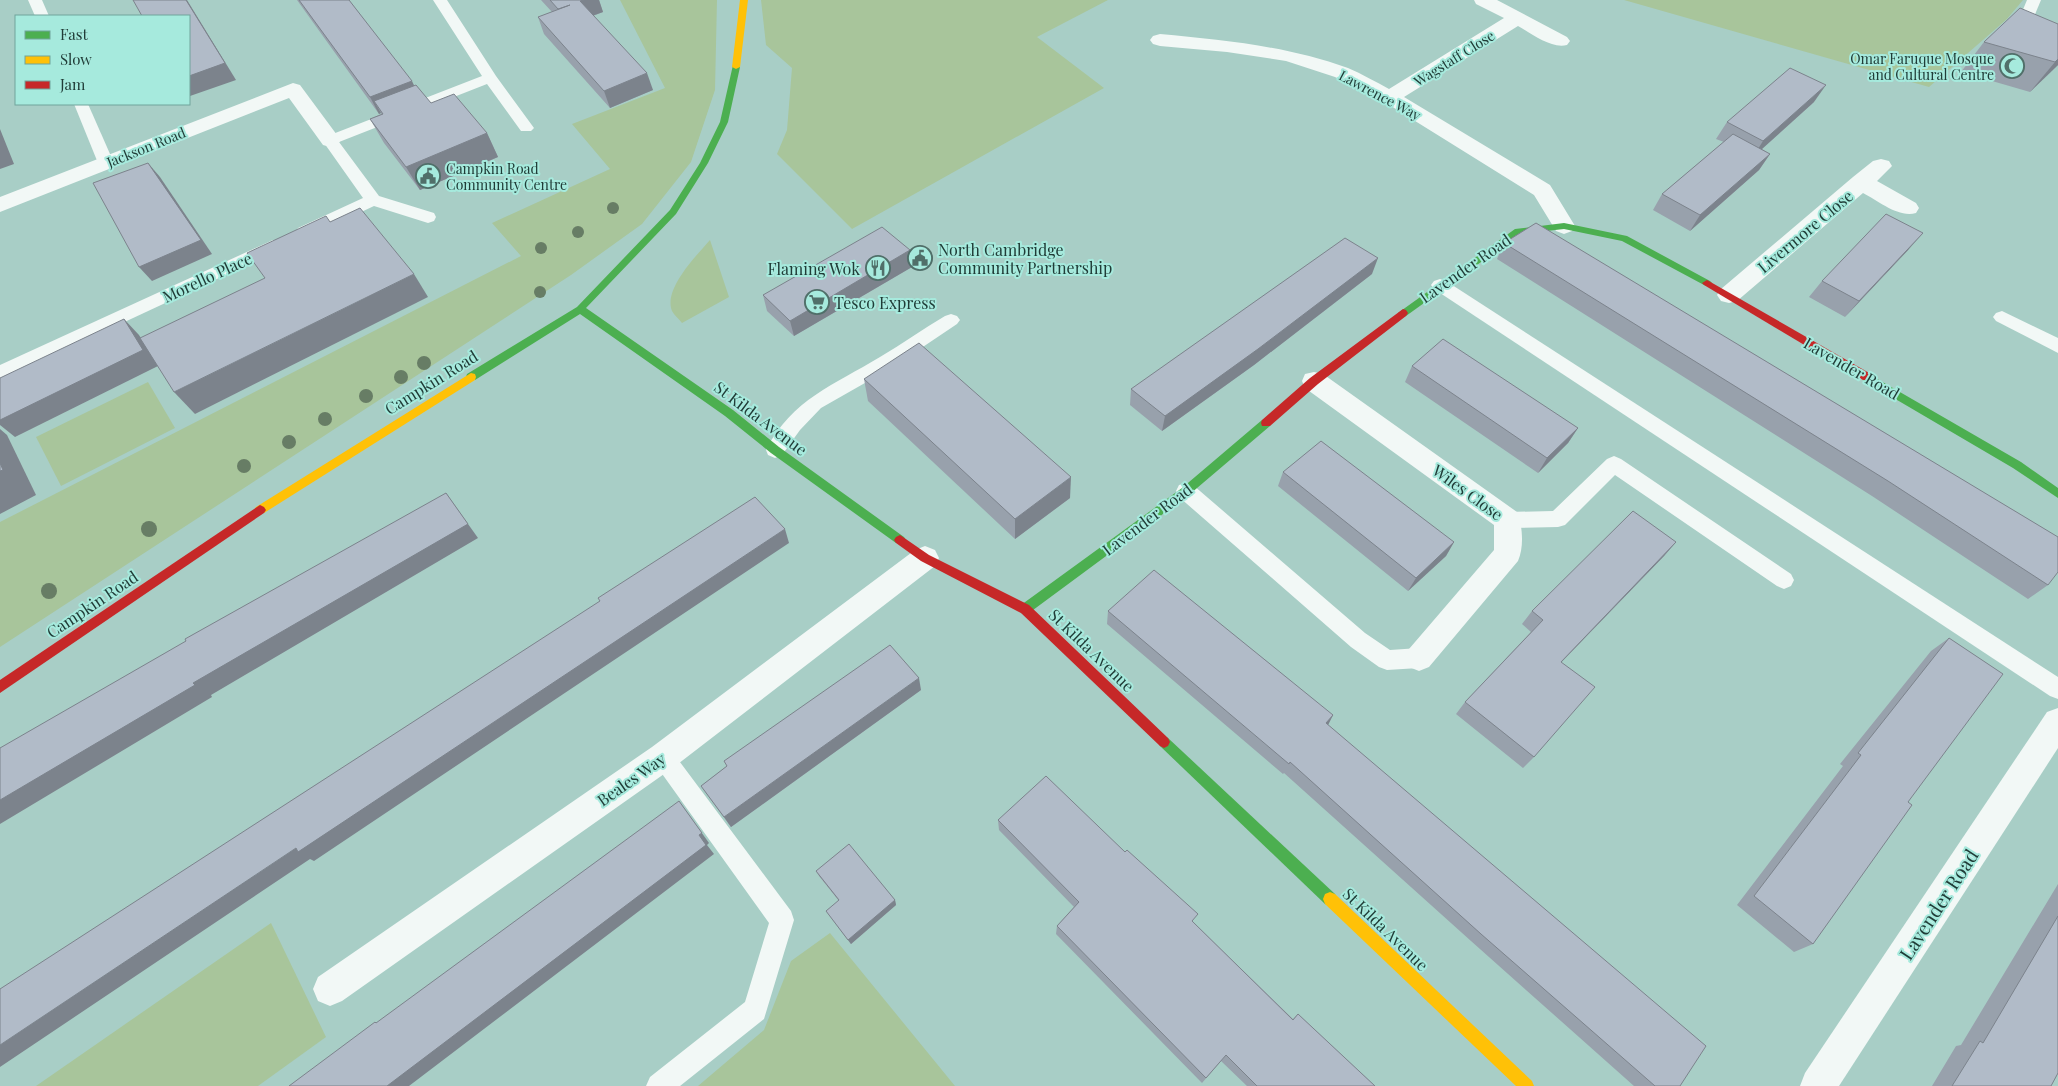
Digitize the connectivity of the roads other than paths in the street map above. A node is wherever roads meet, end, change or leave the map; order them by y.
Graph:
1 (35, 0) edge
2 (440, 0) edge
3 (744, 0) edge
4 (1483, 0) edge
5 (2034, 0) edge
6 (42, 15) edge
7 (1518, 18) junction
8 (2024, 24) edge
9 (1160, 40) dead end
10 (1560, 41) dead end
11 (490, 78) junction
12 (1390, 97) junction
13 (81, 105) edge
14 (526, 128) dead end
15 (330, 140) junction
16 (106, 163) junction
17 (1881, 166) dead end
18 (1861, 182) junction
19 (373, 200) junction
20 (0, 206) edge
21 (1908, 208) dead end
22 (428, 217) dead end
23 (1564, 226) junction
24 (1440, 285) junction
25 (1729, 295) junction
26 (580, 310) junction
27 (2002, 317) dead end
28 (951, 320) dead end
29 (2058, 346) edge
30 (0, 373) edge
31 (1314, 381) junction
32 (775, 450) junction
33 (1186, 491) junction
34 (2058, 494) edge
35 (1507, 520) junction
36 (925, 558) junction
37 (1784, 580) dead end
38 (1025, 609) junction
39 (1419, 658) joint
40 (0, 687) edge
41 (2058, 689) edge
42 (2058, 722) edge
43 (663, 757) junction
44 (330, 989) dead end
45 (659, 1086) edge
46 (1527, 1086) edge
47 (1818, 1086) edge

1 - 6 lane
2 - 11 lane
3 - 26 street, Campkin Road
4 - 7 street, Wagstaff Close
5 - 8 lane
7 - 10 street, Wagstaff Close
7 - 12 street, Wagstaff Close
9 - 12 street, Lawrence Way
11 - 14 lane
11 - 15 lane
12 - 23 street, Lawrence Way
13 - 16 lane
15 - 16 street, Jackson Road
15 - 19 lane
16 - 20 street, Jackson Road
17 - 18 street, Livermore Close
18 - 21 street
18 - 25 street, Livermore Close
19 - 22 lane
19 - 30 lane, Morello Place
23 - 24 street, Lavender Road
23 - 25 street, Lavender Road
24 - 31 street, Lavender Road
24 - 41 lane
25 - 34 street, Lavender Road
26 - 32 street, St Kilda Avenue
26 - 40 street, Campkin Road
27 - 29 lane
28 - 32 lane
31 - 33 street, Lavender Road
31 - 35 street, Wiles Close
32 - 36 street, St Kilda Avenue
33 - 38 street, Lavender Road
33 - 39 lane
35 - 37 lane
35 - 39 street, Wiles Close
36 - 38 street, St Kilda Avenue
36 - 43 street, Beales Way
38 - 46 street, St Kilda Avenue
42 - 47 street, Lavender Road
43 - 44 street, Beales Way
43 - 45 lane

